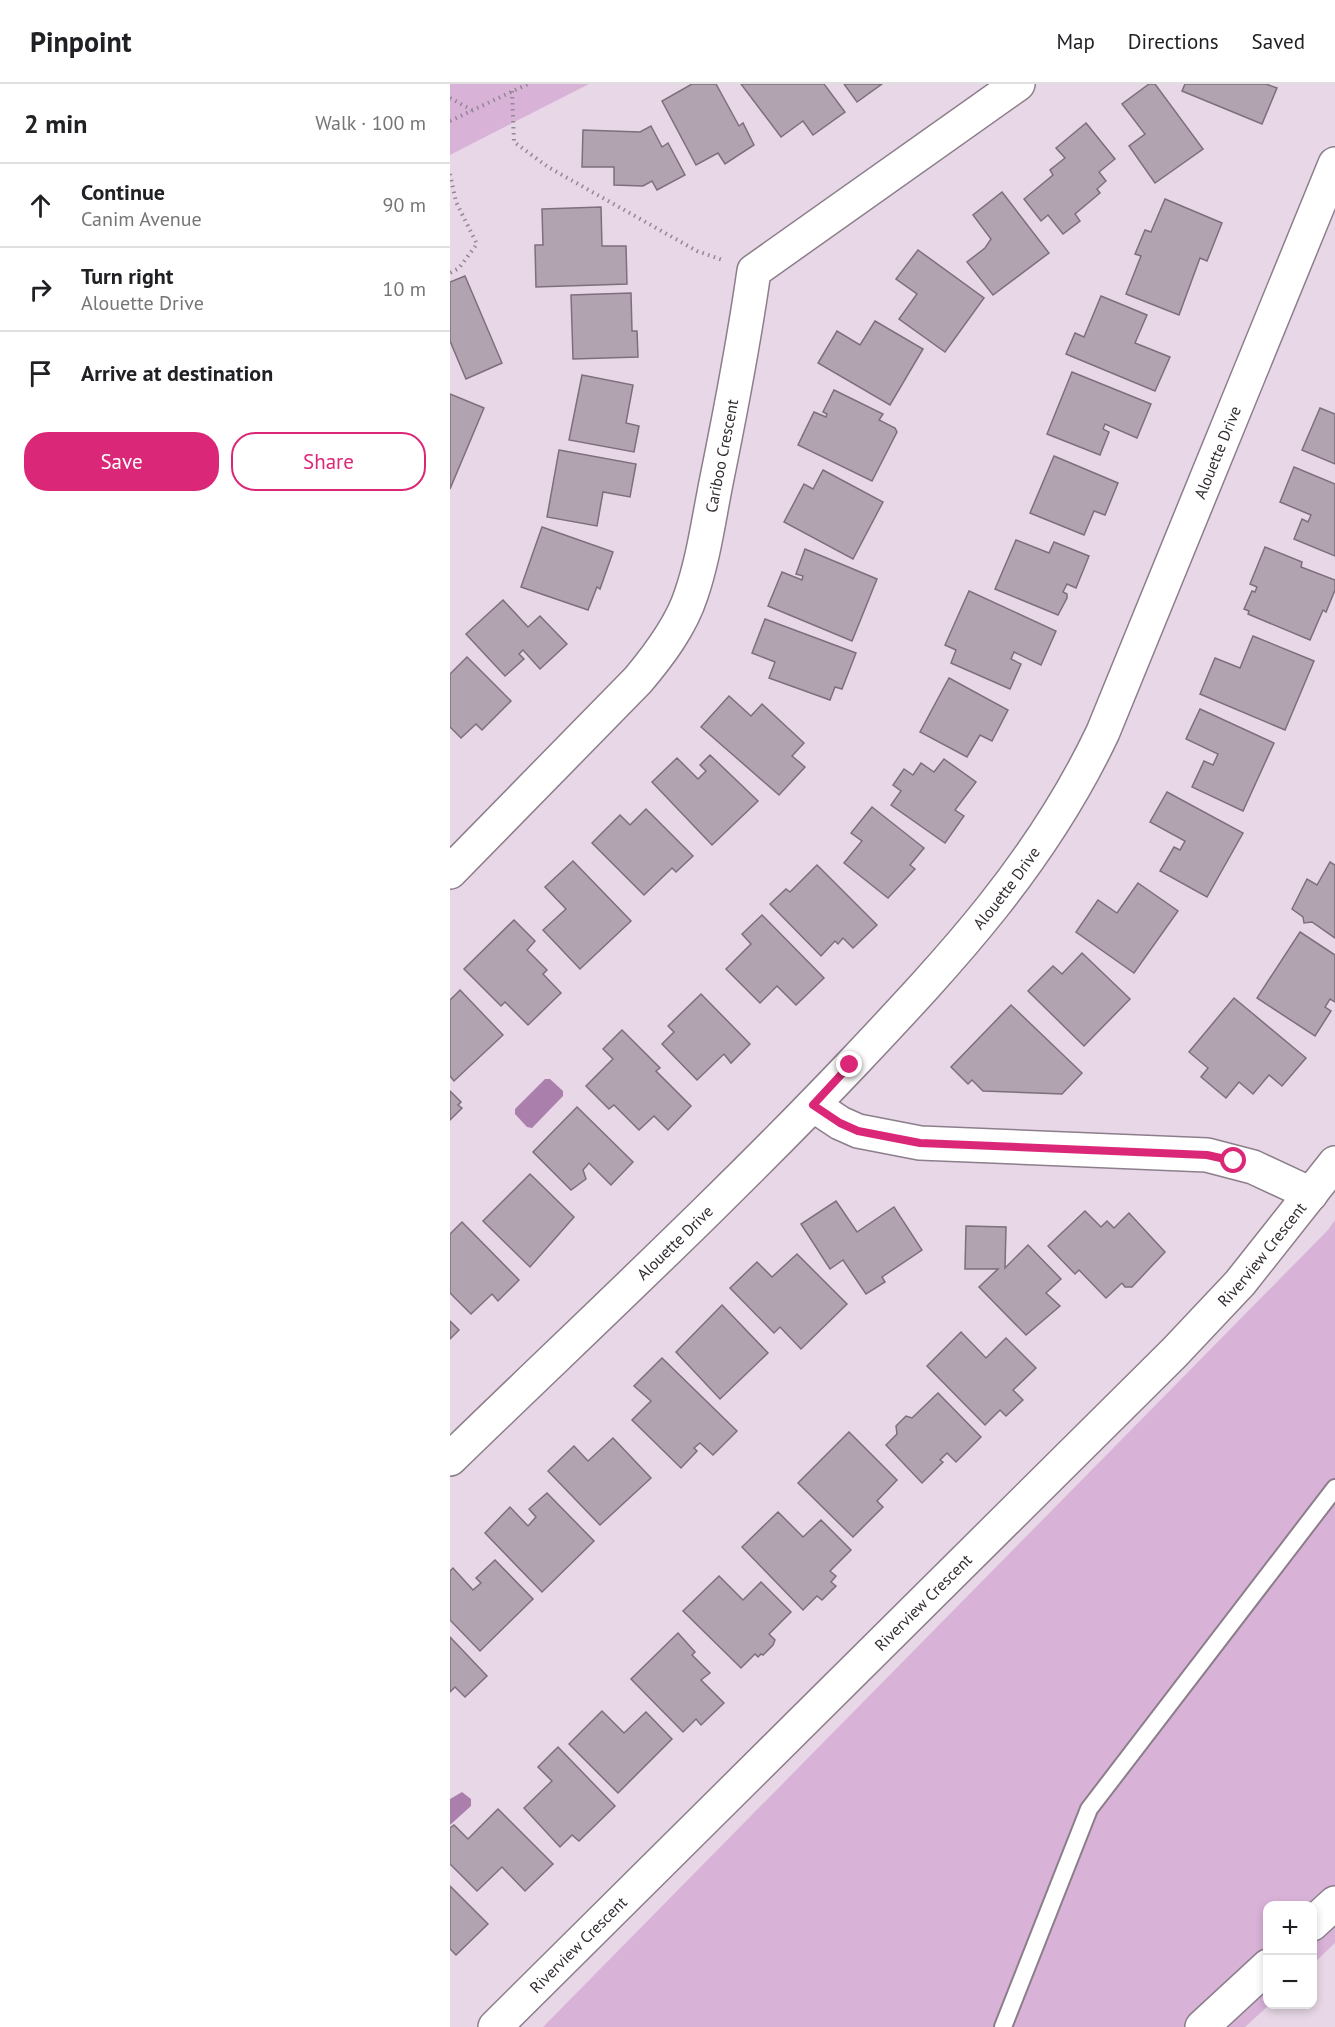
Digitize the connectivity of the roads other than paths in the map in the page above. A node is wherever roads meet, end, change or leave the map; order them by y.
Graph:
1 (1017, 84) edge
2 (1335, 164) edge
3 (450, 872) edge
4 (813, 1105) junction
5 (1335, 1163) edge
6 (1311, 1194) junction
7 (450, 1459) edge
8 (1335, 1488) edge
9 (1335, 1904) edge
10 (1317, 1920) edge
11 (1263, 1971) edge
12 (495, 2027) edge
13 (1003, 2027) edge
14 (1202, 2027) edge

1 - 3 street, Cariboo Crescent
2 - 4 street, Alouette Drive
4 - 6 street
4 - 7 street, Alouette Drive
5 - 6 street, Riverview Crescent
6 - 12 street, Riverview Crescent
8 - 13 lane
9 - 10 street
11 - 14 street

